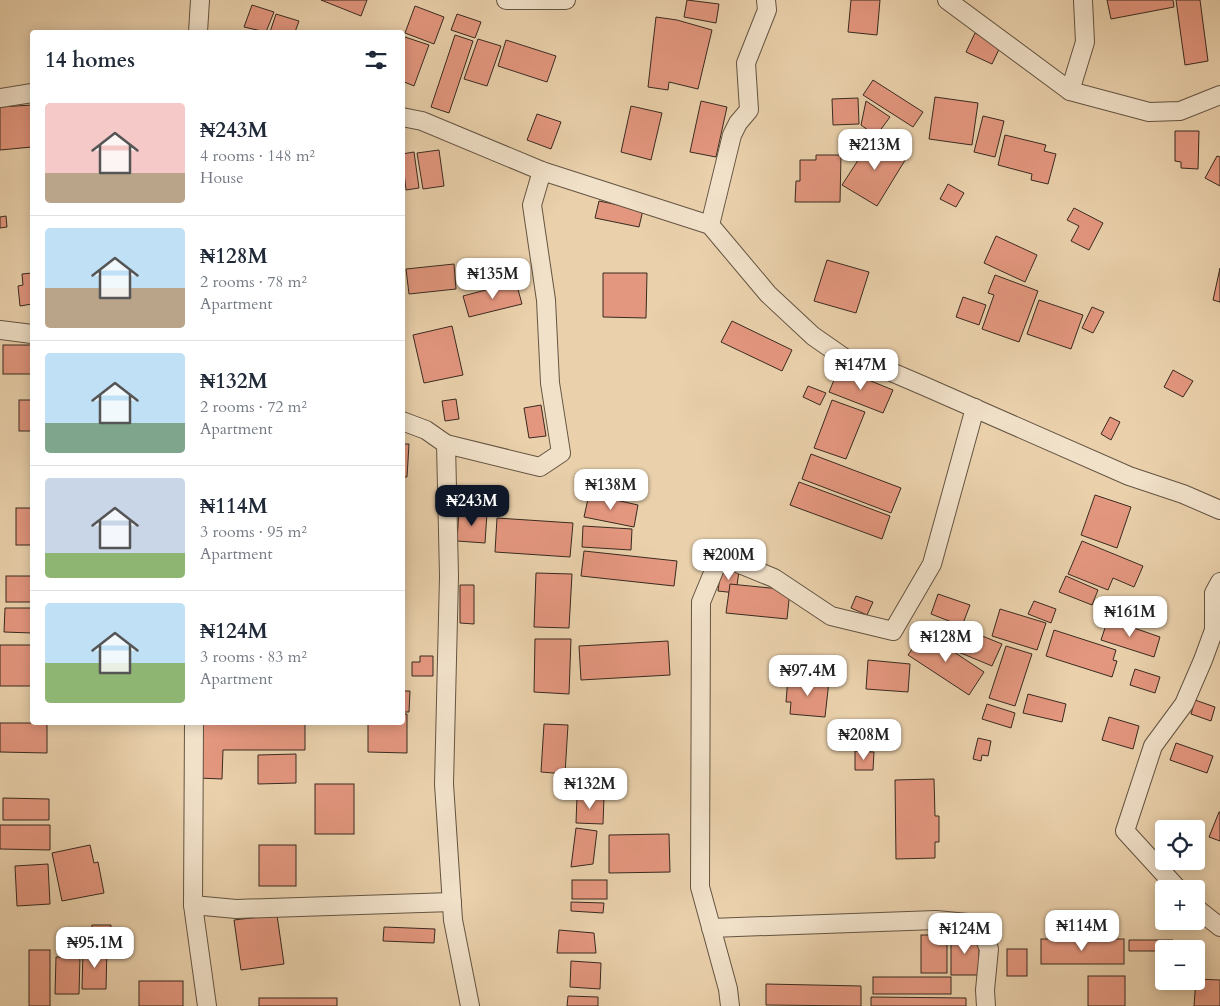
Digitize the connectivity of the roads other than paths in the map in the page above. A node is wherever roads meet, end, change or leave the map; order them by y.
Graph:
1 (200, 0) edge
2 (506, 0) edge
3 (514, 0) edge
4 (566, 0) edge
5 (766, 0) edge
6 (947, 0) edge
7 (1083, 0) edge
8 (198, 30) edge
9 (1070, 91) junction
10 (30, 93) edge
11 (1220, 96) edge
12 (0, 98) edge
13 (405, 118) edge
14 (542, 171) junction
15 (710, 225) junction
16 (0, 330) edge
17 (30, 334) edge
18 (975, 408) junction
19 (405, 421) edge
20 (446, 444) junction
21 (1220, 510) edge
22 (1220, 582) edge
23 (194, 725) edge
24 (1170, 880) edge
25 (452, 902) junction
26 (193, 905) junction
27 (1205, 915) edge
28 (1220, 927) edge
29 (711, 928) junction
30 (208, 1006) edge
31 (470, 1006) edge
32 (730, 1006) edge
33 (986, 1006) edge

1 - 8 street
2 - 3 street
3 - 4 street
5 - 15 street
6 - 9 street
7 - 9 street
9 - 11 street
10 - 12 street
13 - 14 street
14 - 15 street
14 - 20 street
15 - 18 street
16 - 17 street
18 - 21 street
18 - 29 street
19 - 20 street
20 - 25 street
22 - 24 street
23 - 26 street
25 - 26 street
25 - 31 street
26 - 30 street
27 - 28 street
29 - 32 street
29 - 33 street

